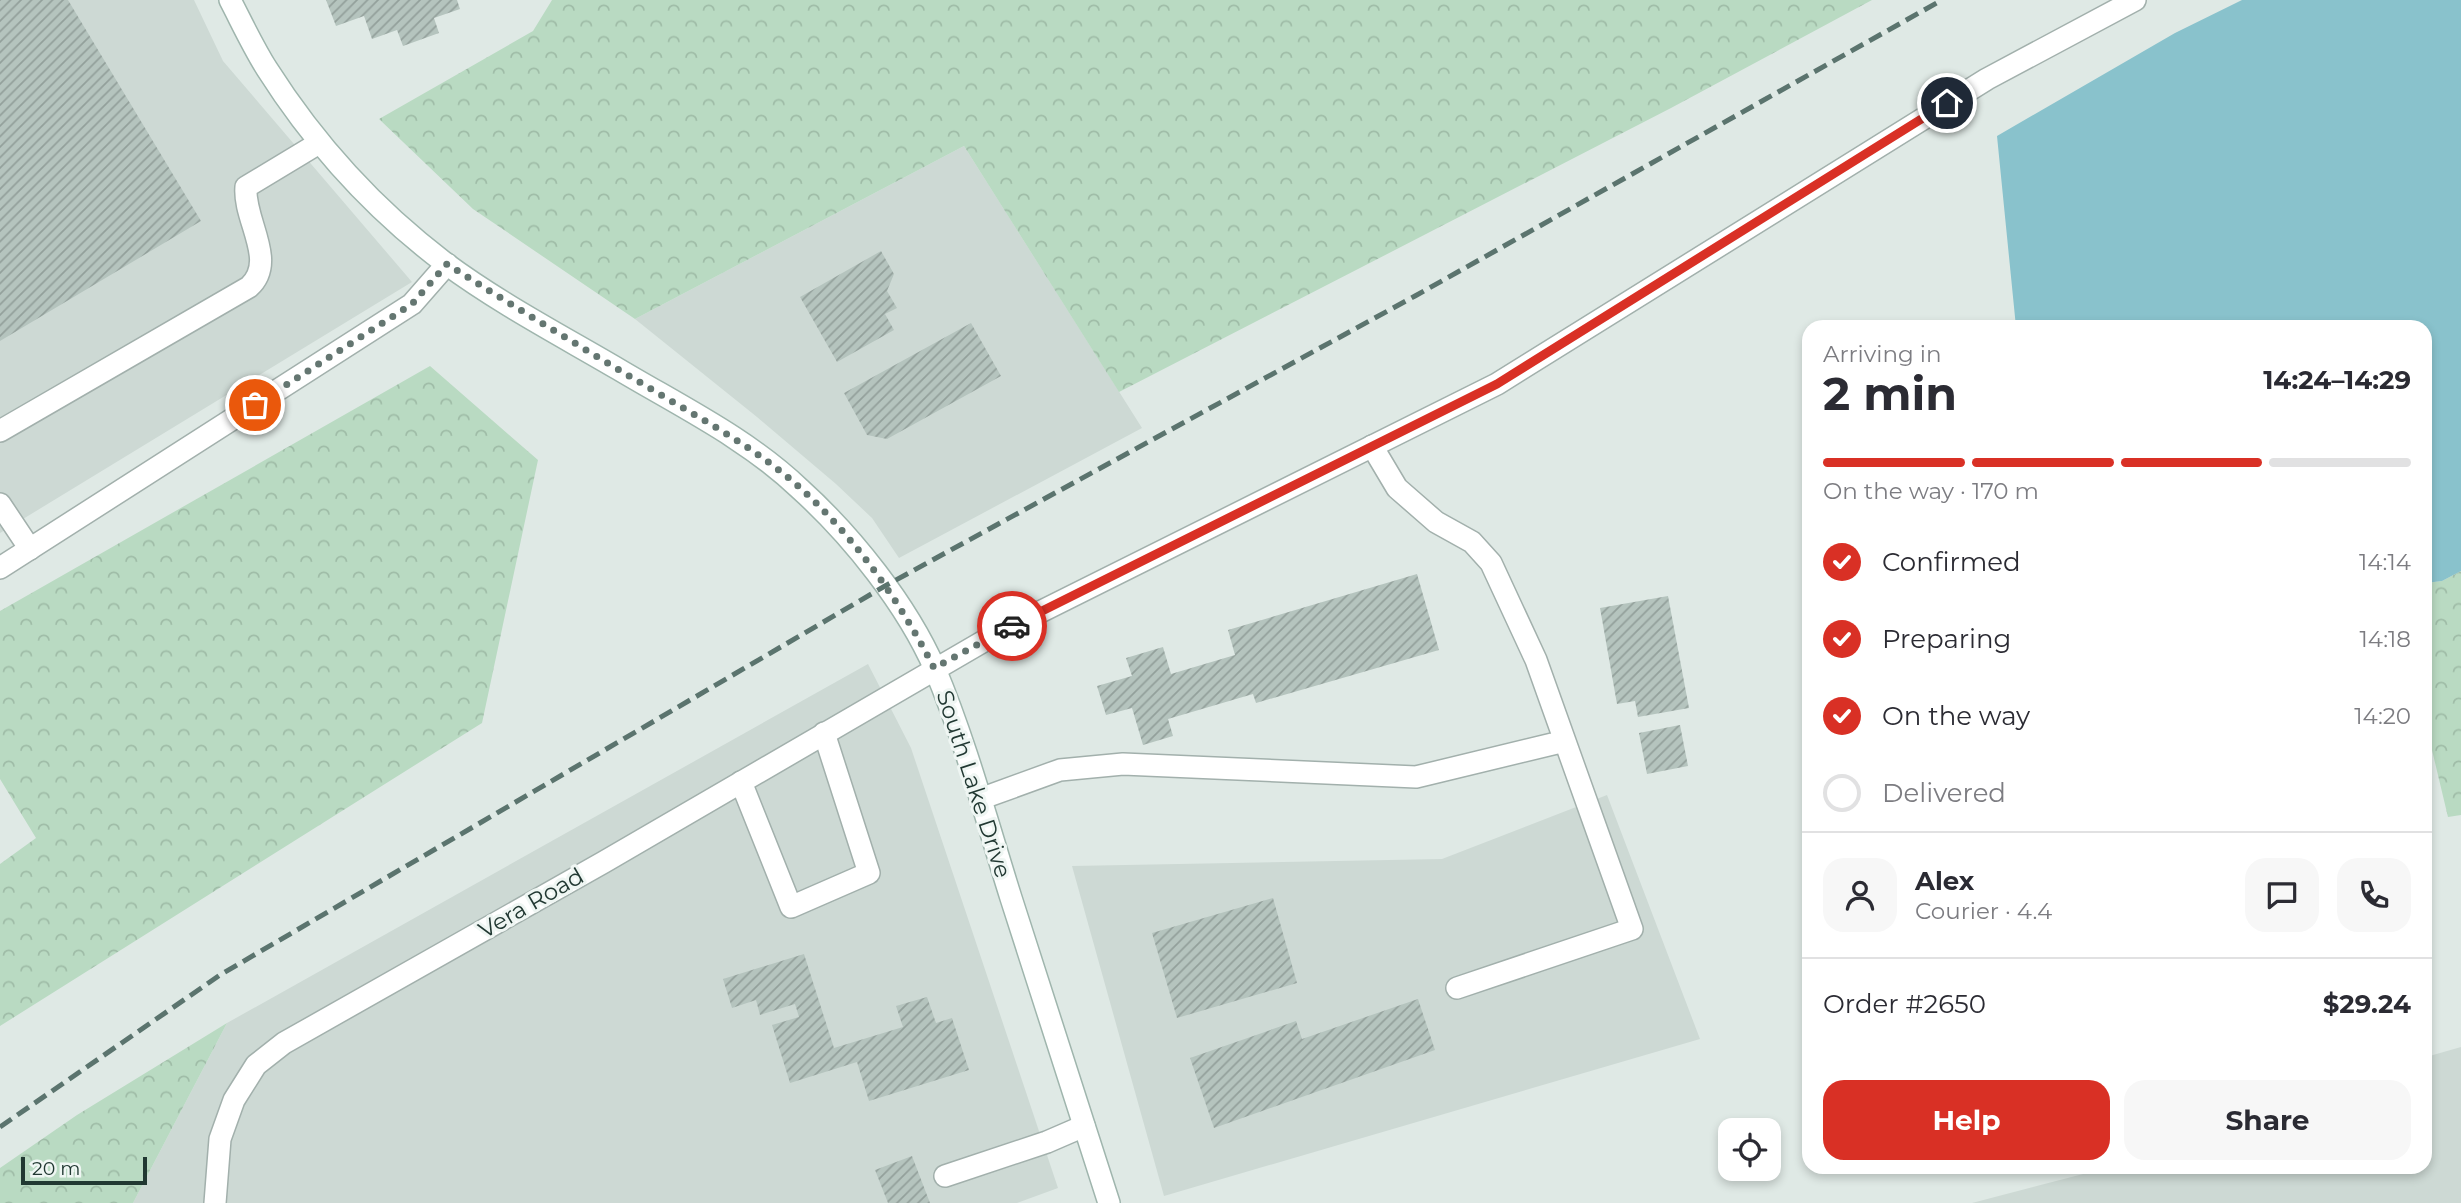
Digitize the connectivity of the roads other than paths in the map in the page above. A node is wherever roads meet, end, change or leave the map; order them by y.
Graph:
1 (230, 0) edge
2 (2134, 0) edge
3 (319, 143) junction
4 (447, 264) junction
5 (0, 432) edge
6 (1372, 446) junction
7 (0, 504) edge
8 (30, 549) junction
9 (0, 568) edge
10 (934, 668) junction
11 (824, 733) junction
12 (1565, 741) junction
13 (741, 782) junction
14 (980, 799) junction
15 (1457, 988) dead end
16 (1084, 1126) junction
17 (945, 1176) dead end
18 (215, 1203) edge
19 (1109, 1203) edge

1 - 3 street, South Lake Drive
2 - 6 street, Vera Road
3 - 4 street, South Lake Drive
3 - 5 street
4 - 8 street
4 - 10 street, South Lake Drive
6 - 10 street, Vera Road
6 - 12 street
7 - 8 street
8 - 9 street
10 - 11 street, Vera Road
10 - 14 street, South Lake Drive
11 - 13 street, Vera Road
11 - 13 street
12 - 14 street
12 - 15 street
13 - 18 street, Vera Road
14 - 16 street, South Lake Drive
16 - 17 street
16 - 19 street, South Lake Drive

